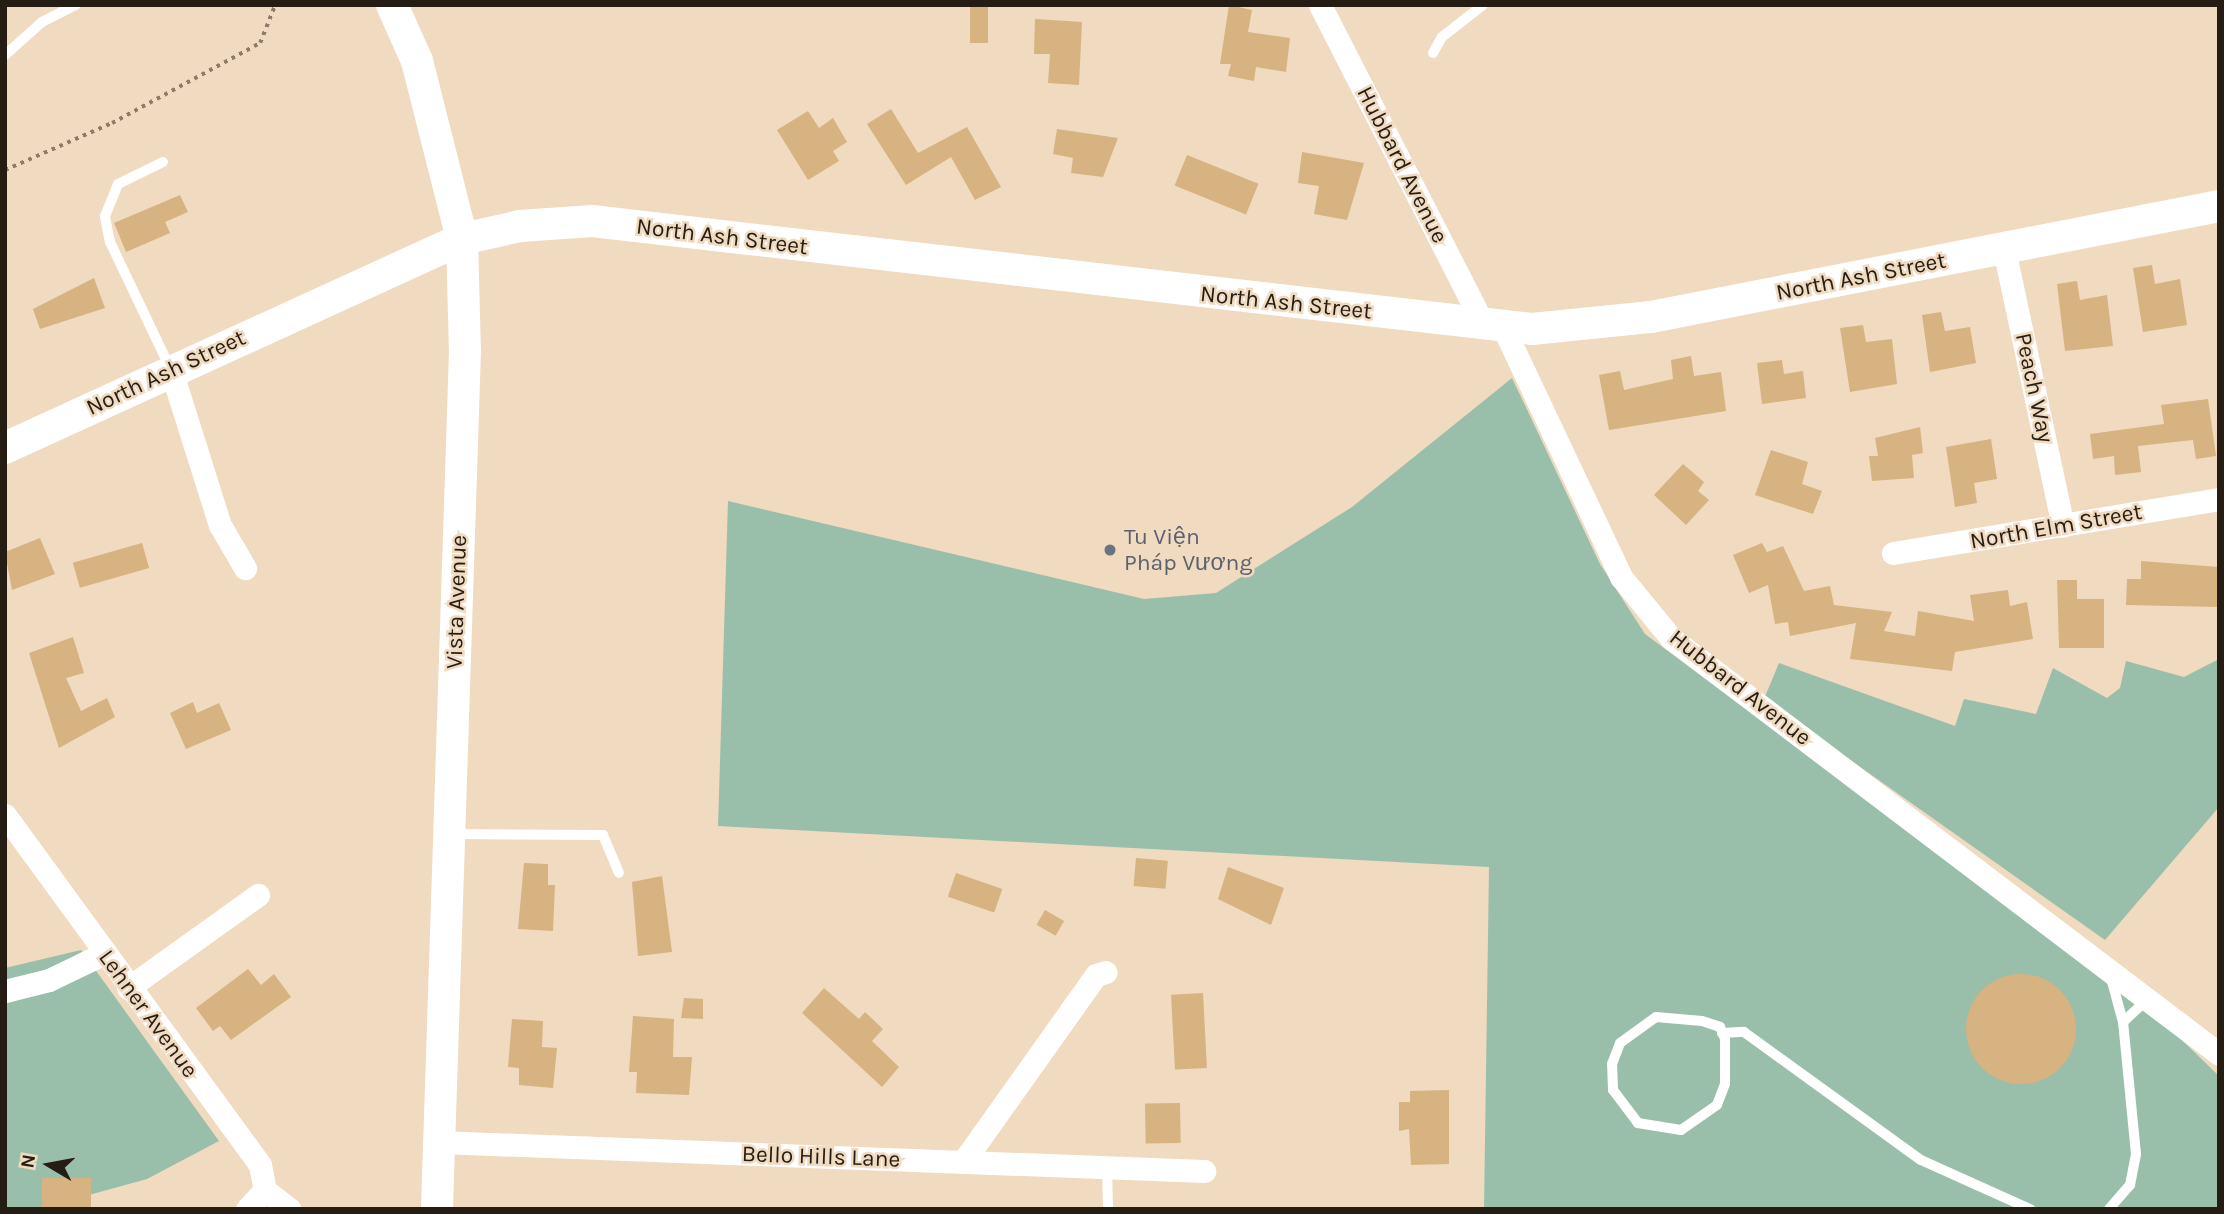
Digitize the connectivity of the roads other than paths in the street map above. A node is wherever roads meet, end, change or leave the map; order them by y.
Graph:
1 (76, 5) edge
2 (392, 5) edge
3 (1320, 5) edge
4 (1483, 5) edge
5 (1433, 53) dead end
6 (5, 55) edge
7 (163, 162) dead end
8 (2219, 206) edge
9 (462, 239) junction
10 (2004, 249) junction
11 (1493, 325) junction
12 (171, 370) junction
13 (5, 448) edge
14 (2219, 499) edge
15 (2063, 526) junction
16 (1893, 553) dead end
17 (245, 568) dead end
18 (5, 815) edge
19 (450, 834) junction
20 (618, 873) dead end
21 (258, 895) dead end
22 (103, 954) junction
23 (2100, 962) junction
24 (1106, 972) dead end
25 (128, 988) junction
26 (5, 991) edge
27 (2148, 999) junction
28 (2123, 1021) junction
29 (1722, 1033) junction
30 (2213, 1046) edge
31 (439, 1142) junction
32 (963, 1162) junction
33 (1107, 1167) junction
34 (1204, 1171) dead end
35 (265, 1190) junction
36 (247, 1209) edge
37 (289, 1209) edge
38 (437, 1209) edge
39 (1108, 1209) edge
40 (2029, 1209) edge
41 (2109, 1209) edge

1 - 6 lane
2 - 9 main road, Vista Avenue
3 - 11 street, Hubbard Avenue
4 - 5 lane
7 - 12 lane
8 - 10 main road, North Ash Street
9 - 11 main road, North Ash Street
9 - 12 main road, North Ash Street
9 - 19 main road, Vista Avenue
10 - 11 main road, North Ash Street
10 - 15 street, Peach Way
11 - 23 street, Hubbard Avenue
12 - 13 main road, North Ash Street
12 - 17 street
14 - 15 street, North Elm Street
15 - 16 street, North Elm Street
18 - 22 street, Lehner Avenue
19 - 20 lane
19 - 31 main road, Vista Avenue
21 - 25 street
22 - 25 street, Lehner Avenue
22 - 26 street
23 - 27 street, Hubbard Avenue
23 - 28 lane
24 - 32 street
25 - 35 street, Lehner Avenue
27 - 28 lane
27 - 30 street, Hubbard Avenue
28 - 41 lane
29 - 29 lane
29 - 40 lane
31 - 32 street, Bello Hills Lane
31 - 38 main road, Vista Avenue
32 - 33 street, Bello Hills Lane
33 - 34 street, Bello Hills Lane
33 - 39 lane
35 - 36 street
35 - 37 street

